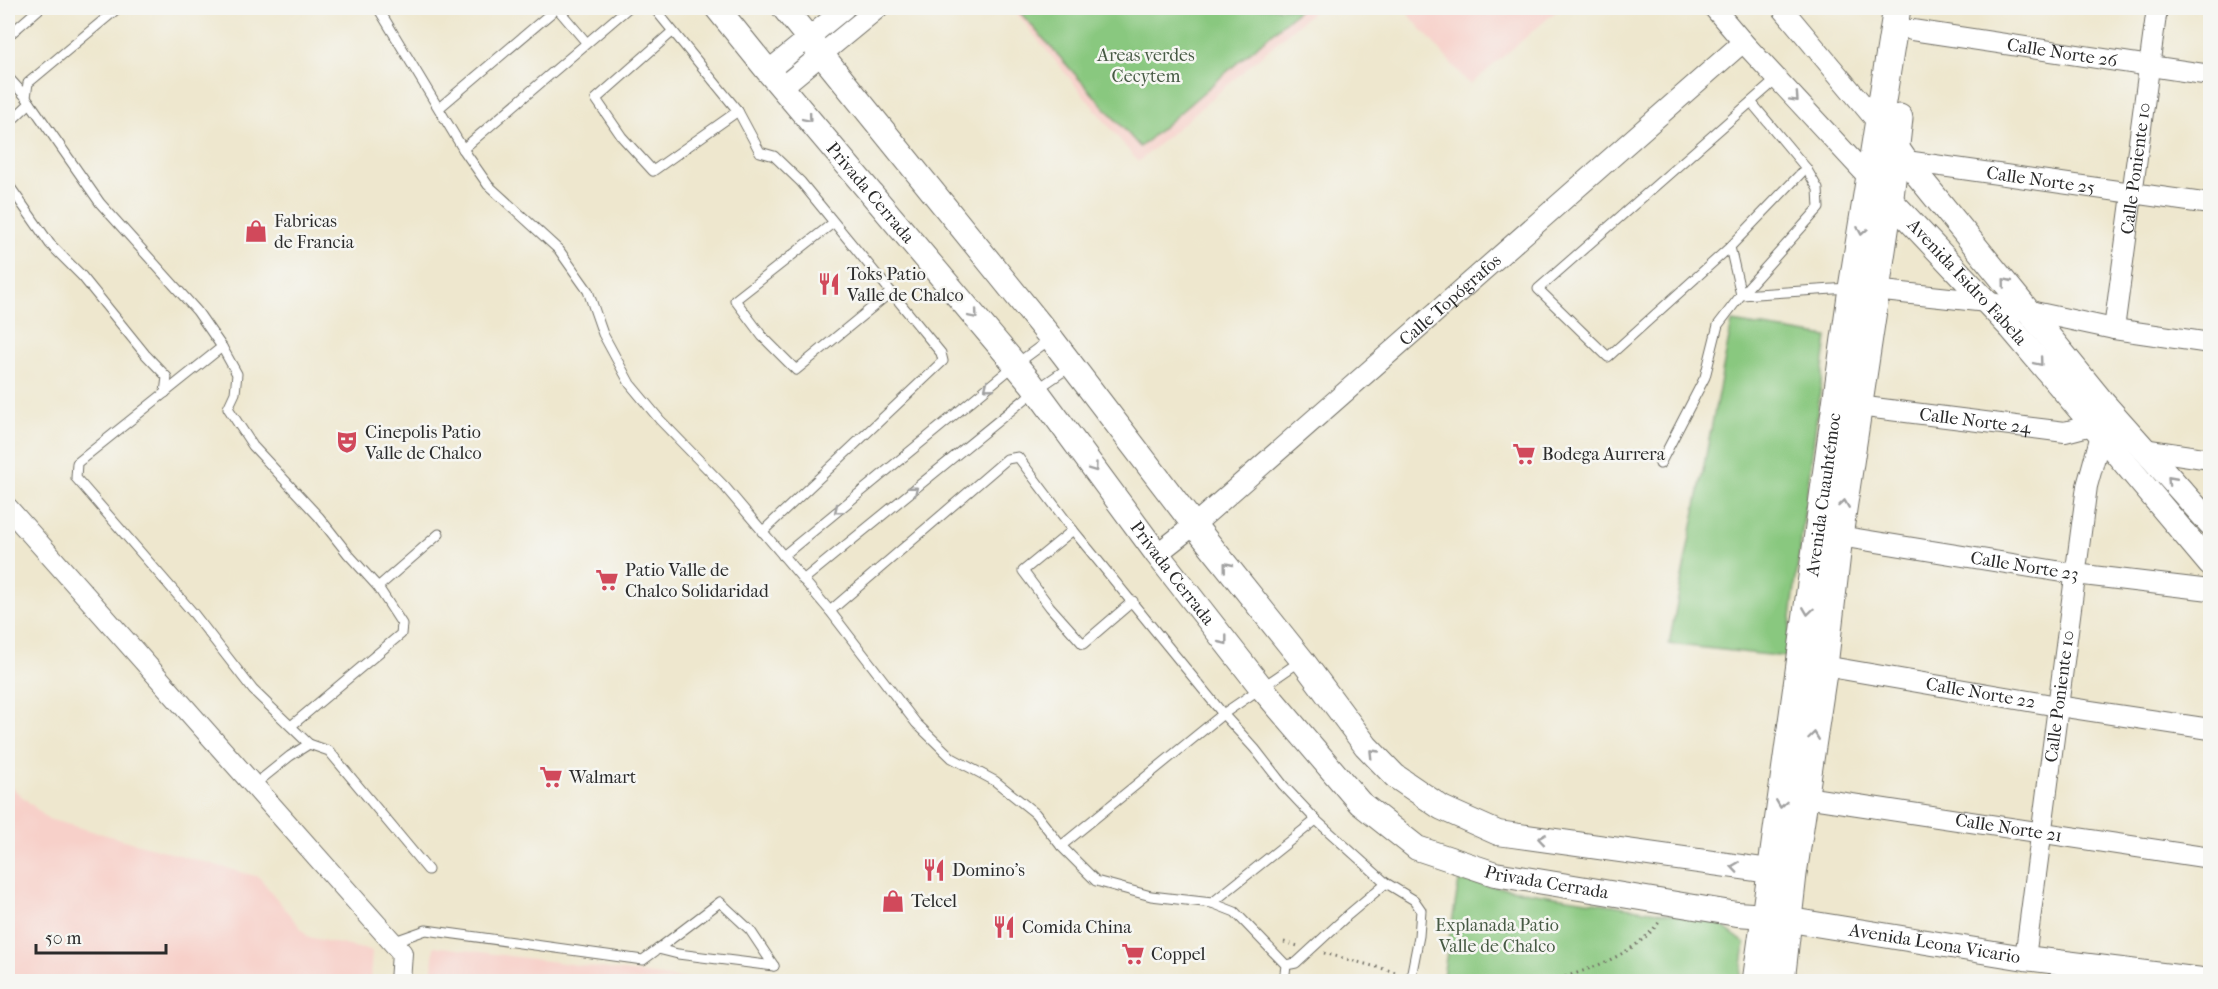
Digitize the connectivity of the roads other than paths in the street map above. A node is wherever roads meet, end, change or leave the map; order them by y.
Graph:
1 (40, 8) edge
2 (118, 8) edge
3 (378, 8) edge
4 (557, 8) edge
5 (628, 8) edge
6 (654, 8) edge
7 (717, 8) edge
8 (784, 8) edge
9 (845, 8) edge
10 (878, 8) edge
11 (1714, 8) edge
12 (1782, 8) edge
13 (1898, 8) edge
14 (2157, 8) edge
15 (1914, 19) edge
16 (672, 32) junction
17 (8, 36) edge
18 (586, 42) junction
19 (1743, 42) junction
20 (815, 46) junction
21 (2149, 66) junction
22 (2211, 75) edge
23 (8, 77) edge
24 (775, 79) junction
25 (1777, 79) junction
26 (28, 100) junction
27 (1751, 102) junction
28 (439, 108) junction
29 (738, 111) junction
30 (8, 124) edge
31 (1893, 143) junction
32 (463, 149) junction
33 (1806, 168) junction
34 (8, 184) edge
35 (1880, 189) junction
36 (2133, 192) junction
37 (2211, 204) edge
38 (833, 223) junction
39 (1730, 247) junction
40 (1863, 289) junction
41 (891, 292) junction
42 (1741, 295) junction
43 (1987, 302) junction
44 (2029, 311) junction
45 (2114, 328) junction
46 (1051, 338) junction
47 (2211, 342) edge
48 (222, 347) junction
49 (1015, 364) junction
50 (1071, 366) junction
51 (1036, 390) junction
52 (165, 393) junction
53 (1858, 406) junction
54 (2096, 430) junction
55 (2143, 449) junction
56 (2211, 459) edge
57 (1660, 464) dead end
58 (8, 508) edge
59 (2211, 524) edge
60 (1194, 525) junction
61 (1073, 530) junction
62 (762, 532) junction
63 (439, 534) dead end
64 (1839, 536) junction
65 (1157, 554) junction
66 (783, 556) junction
67 (2211, 564) edge
68 (2075, 574) junction
69 (803, 580) junction
70 (378, 587) junction
71 (2211, 590) edge
72 (1133, 601) junction
73 (831, 611) junction
74 (1302, 660) junction
75 (1824, 666) junction
76 (1261, 687) junction
77 (2058, 706) junction
78 (1223, 714) junction
79 (291, 726) junction
80 (2211, 729) edge
81 (309, 744) junction
82 (254, 785) junction
83 (1805, 797) junction
84 (1316, 820) junction
85 (2042, 833) junction
86 (1061, 846) junction
87 (2211, 858) edge
88 (428, 870) dead end
89 (1783, 873) junction
90 (1386, 883) junction
91 (1212, 903) junction
92 (1777, 918) junction
93 (392, 942) junction
94 (658, 949) junction
95 (2025, 958) junction
96 (1286, 965) junction
97 (2149, 977) edge
98 (1411, 979) edge
99 (399, 981) edge
100 (1284, 981) edge
101 (1756, 981) edge
102 (1781, 981) edge
103 (2211, 981) edge

1 - 17 lane
2 - 26 lane
3 - 28 lane
4 - 18 lane
4 - 28 lane
5 - 18 lane
6 - 16 lane
7 - 24 street, Privada Cerrada
8 - 20 street
9 - 20 street
10 - 20 street
11 - 19 street, Avenida Isidro Fabela
12 - 31 street, Avenida Isidro Fabela
13 - 31 main road, Avenida Cuauhtémoc
14 - 21 street, Calle Poniente 10
15 - 21 street, Calle Norte 26
15 - 31 main road, Avenida Cuauhtémoc
16 - 29 lane
16 - 29 lane
18 - 32 lane
19 - 25 street, Avenida Isidro Fabela
19 - 60 street, Calle Topógrafos
20 - 24 street
20 - 46 street
21 - 22 street, Calle Norte 26
21 - 36 street, Calle Poniente 10
23 - 26 lane
24 -> 49 street, Privada Cerrada
25 - 27 lane
25 -> 35 street, Avenida Isidro Fabela
26 - 30 lane
26 - 48 lane
27 - 33 lane
27 - 39 lane
28 - 32 lane
29 - 38 lane
31 - 35 main road, Avenida Cuauhtémoc
31 - 36 street, Calle Norte 25
44 -> 31 street, Avenida Isidro Fabela
32 - 62 lane
33 - 39 lane
33 - 42 lane
34 - 52 lane
35 - 40 main road, Avenida Cuauhtémoc
35 - 43 street, Avenida Isidro Fabela
36 - 37 street, Calle Norte 25
36 - 45 street, Calle Poniente 10
38 - 41 lane
38 - 41 lane
39 - 42 lane
40 - 42 lane
40 - 43 street
40 - 53 main road, Avenida Cuauhtémoc
40 -> 89 main road, Avenida Cuauhtémoc
41 - 62 lane
42 - 57 lane
43 - 44 street
43 -> 54 street, Avenida Isidro Fabela
44 - 45 street
44 - 55 street, Avenida Isidro Fabela
45 - 47 street
46 - 49 lane
46 - 50 street
48 - 52 lane
48 - 70 lane
49 - 51 street, Privada Cerrada
49 -> 66 lane
50 - 51 lane
50 - 60 street
51 -> 65 street, Privada Cerrada
69 -> 51 lane
52 - 79 lane
53 - 54 street, Calle Norte 24
64 -> 53 main road, Avenida Cuauhtémoc
54 - 67 street, Avenida Isidro Fabela
54 - 68 street, Calle Poniente 10
55 - 56 street
59 -> 55 street, Avenida Isidro Fabela
58 - 82 street
60 - 65 street, Calle Topógrafos
74 -> 60 street
61 - 72 lane
61 - 72 lane
61 - 73 lane
62 - 66 lane
63 - 70 lane
64 - 68 street, Calle Norte 23
64 - 75 main road, Avenida Cuauhtémoc
65 -> 76 street, Privada Cerrada
66 - 69 lane
68 - 71 street, Calle Norte 23
68 - 77 street, Calle Poniente 10
69 - 73 lane
70 - 79 lane
72 - 78 lane
73 - 86 lane
74 - 76 lane
89 -> 74 street
75 - 77 street, Calle Norte 22
83 -> 75 main road, Avenida Cuauhtémoc
76 - 78 lane
76 - 92 street, Privada Cerrada
77 - 80 street, Calle Norte 22
77 - 85 street, Calle Poniente 10
78 - 84 lane
78 - 86 lane
79 - 81 lane
81 - 82 lane
81 - 88 lane
82 - 93 street
83 - 85 street, Calle Norte 21
83 - 89 main road, Avenida Cuauhtémoc
84 - 90 lane
84 - 91 lane
85 - 87 street, Calle Norte 21
85 - 95 street, Calle Poniente 10
86 - 91 lane
89 - 92 main road, Avenida Cuauhtémoc
90 - 96 lane
90 - 98 lane
91 - 96 lane
92 - 95 street, Avenida Leona Vicario
92 - 101 main road, Avenida Cuauhtémoc
92 - 102 main road, Avenida Cuauhtémoc
93 - 94 lane
93 - 99 street
94 - 94 lane
95 - 97 street, Avenida Leona Vicario
96 - 100 lane
97 - 103 street, Avenida Leona Vicario

